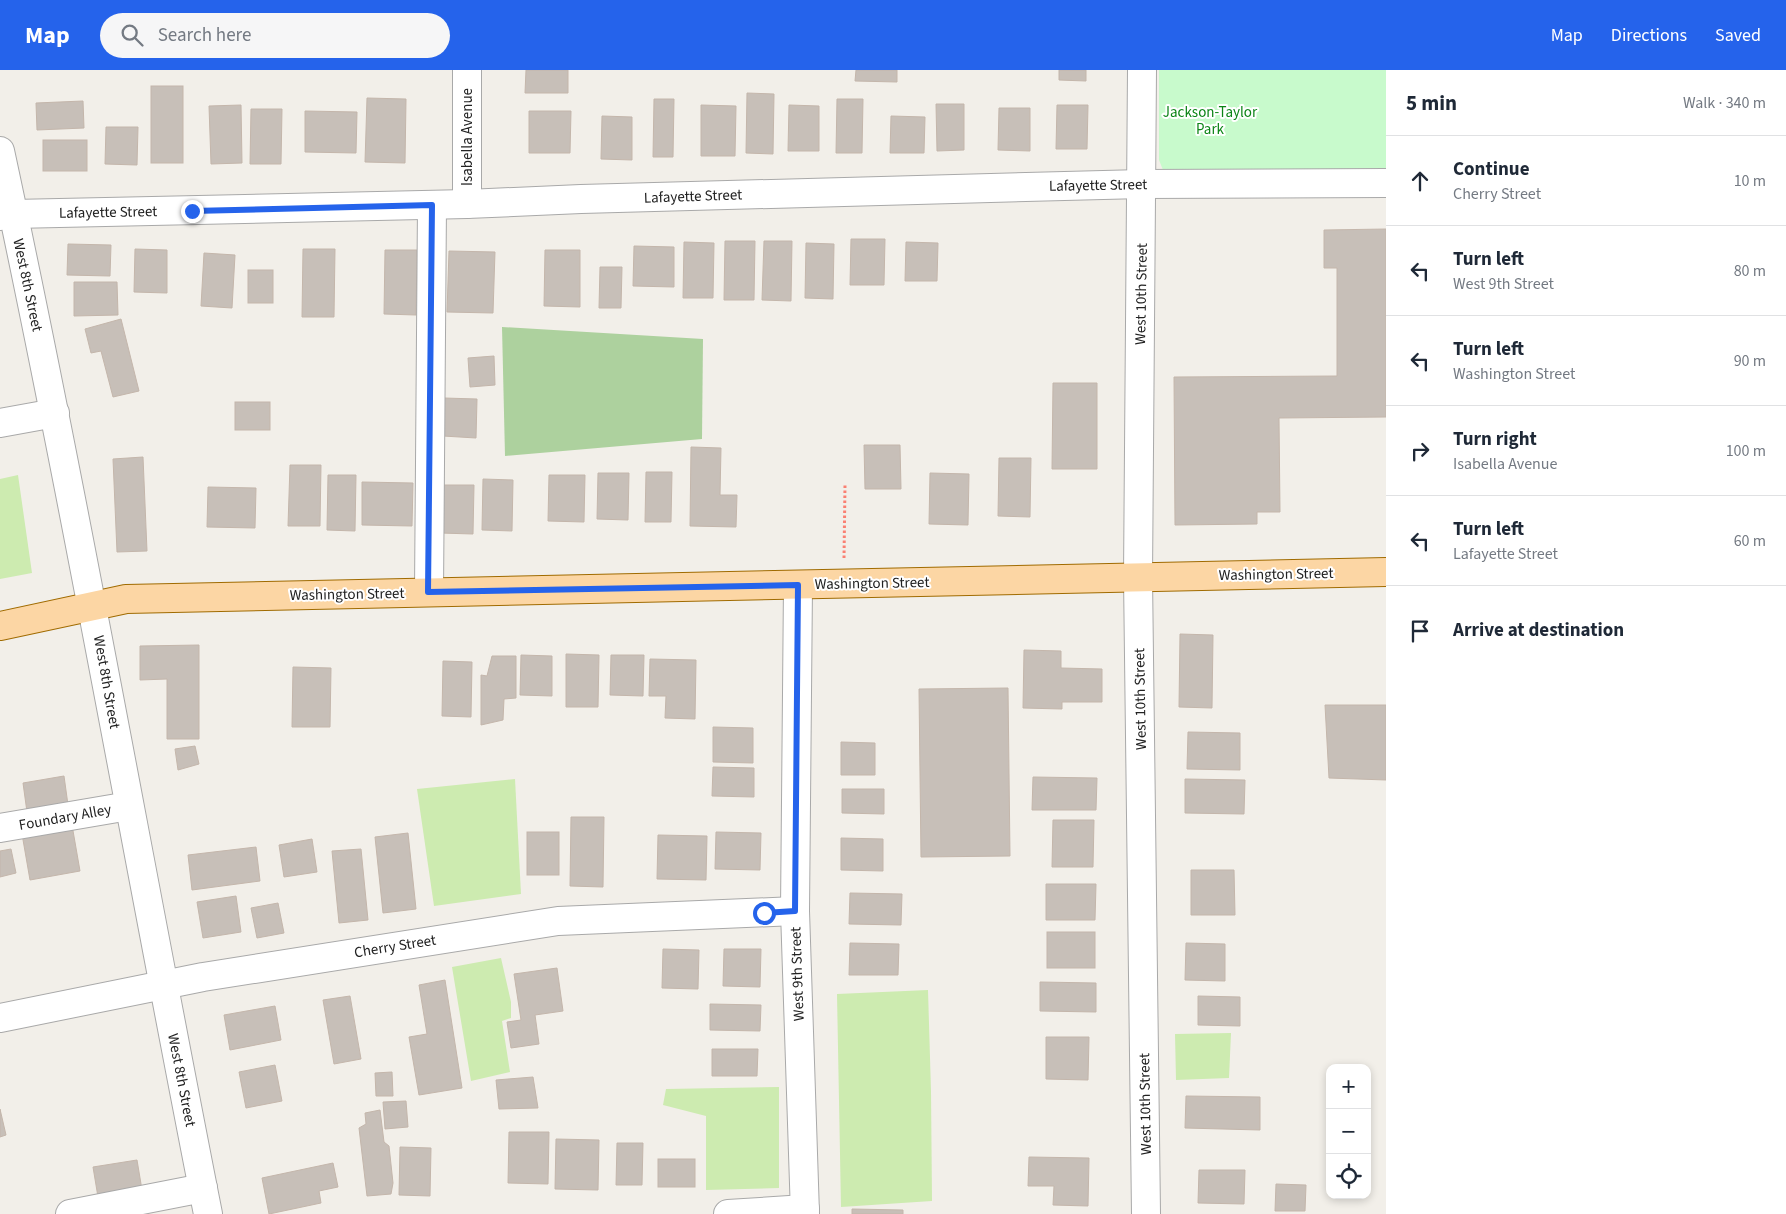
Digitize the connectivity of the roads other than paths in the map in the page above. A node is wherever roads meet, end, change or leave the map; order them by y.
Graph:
1 (467, 70) edge
2 (1142, 70) edge
3 (0, 151) edge
4 (1386, 183) edge
5 (1142, 184) junction
6 (467, 204) junction
7 (432, 205) junction
8 (6, 215) edge
9 (55, 413) junction
10 (0, 423) edge
11 (1386, 572) edge
12 (1138, 577) junction
13 (798, 585) junction
14 (428, 592) junction
15 (93, 606) junction
16 (0, 626) edge
17 (129, 806) junction
18 (0, 828) edge
19 (795, 911) junction
20 (163, 985) junction
21 (0, 1018) edge
22 (206, 1201) edge
23 (805, 1211) edge
24 (70, 1214) edge
25 (728, 1214) edge
26 (1146, 1214) edge

1 - 6 street, Isabella Avenue
2 - 5 street, West 10th Street
3 - 8 street, West 8th Street
4 - 5 street, Lafayette Street
5 - 6 street, Lafayette Street
5 - 12 street, West 10th Street
6 - 7 street, Lafayette Street
7 - 8 street, Lafayette Street
7 - 14 street
8 - 9 street, West 8th Street
9 - 10 street
9 - 15 street, West 8th Street
11 - 12 main road, Washington Street
12 - 13 main road, Washington Street
12 - 26 street, West 10th Street
13 - 14 main road, Washington Street
13 - 19 street, West 9th Street
14 - 15 main road, Washington Street
15 - 16 main road, Washington Street
15 - 17 street, West 8th Street
17 - 18 street, Foundary Alley
17 - 20 street, West 8th Street
19 - 20 street, Cherry Street
19 - 23 street, West 9th Street
20 - 21 street, Cherry Street
20 - 22 street, West 8th Street
22 - 24 street
23 - 25 street

